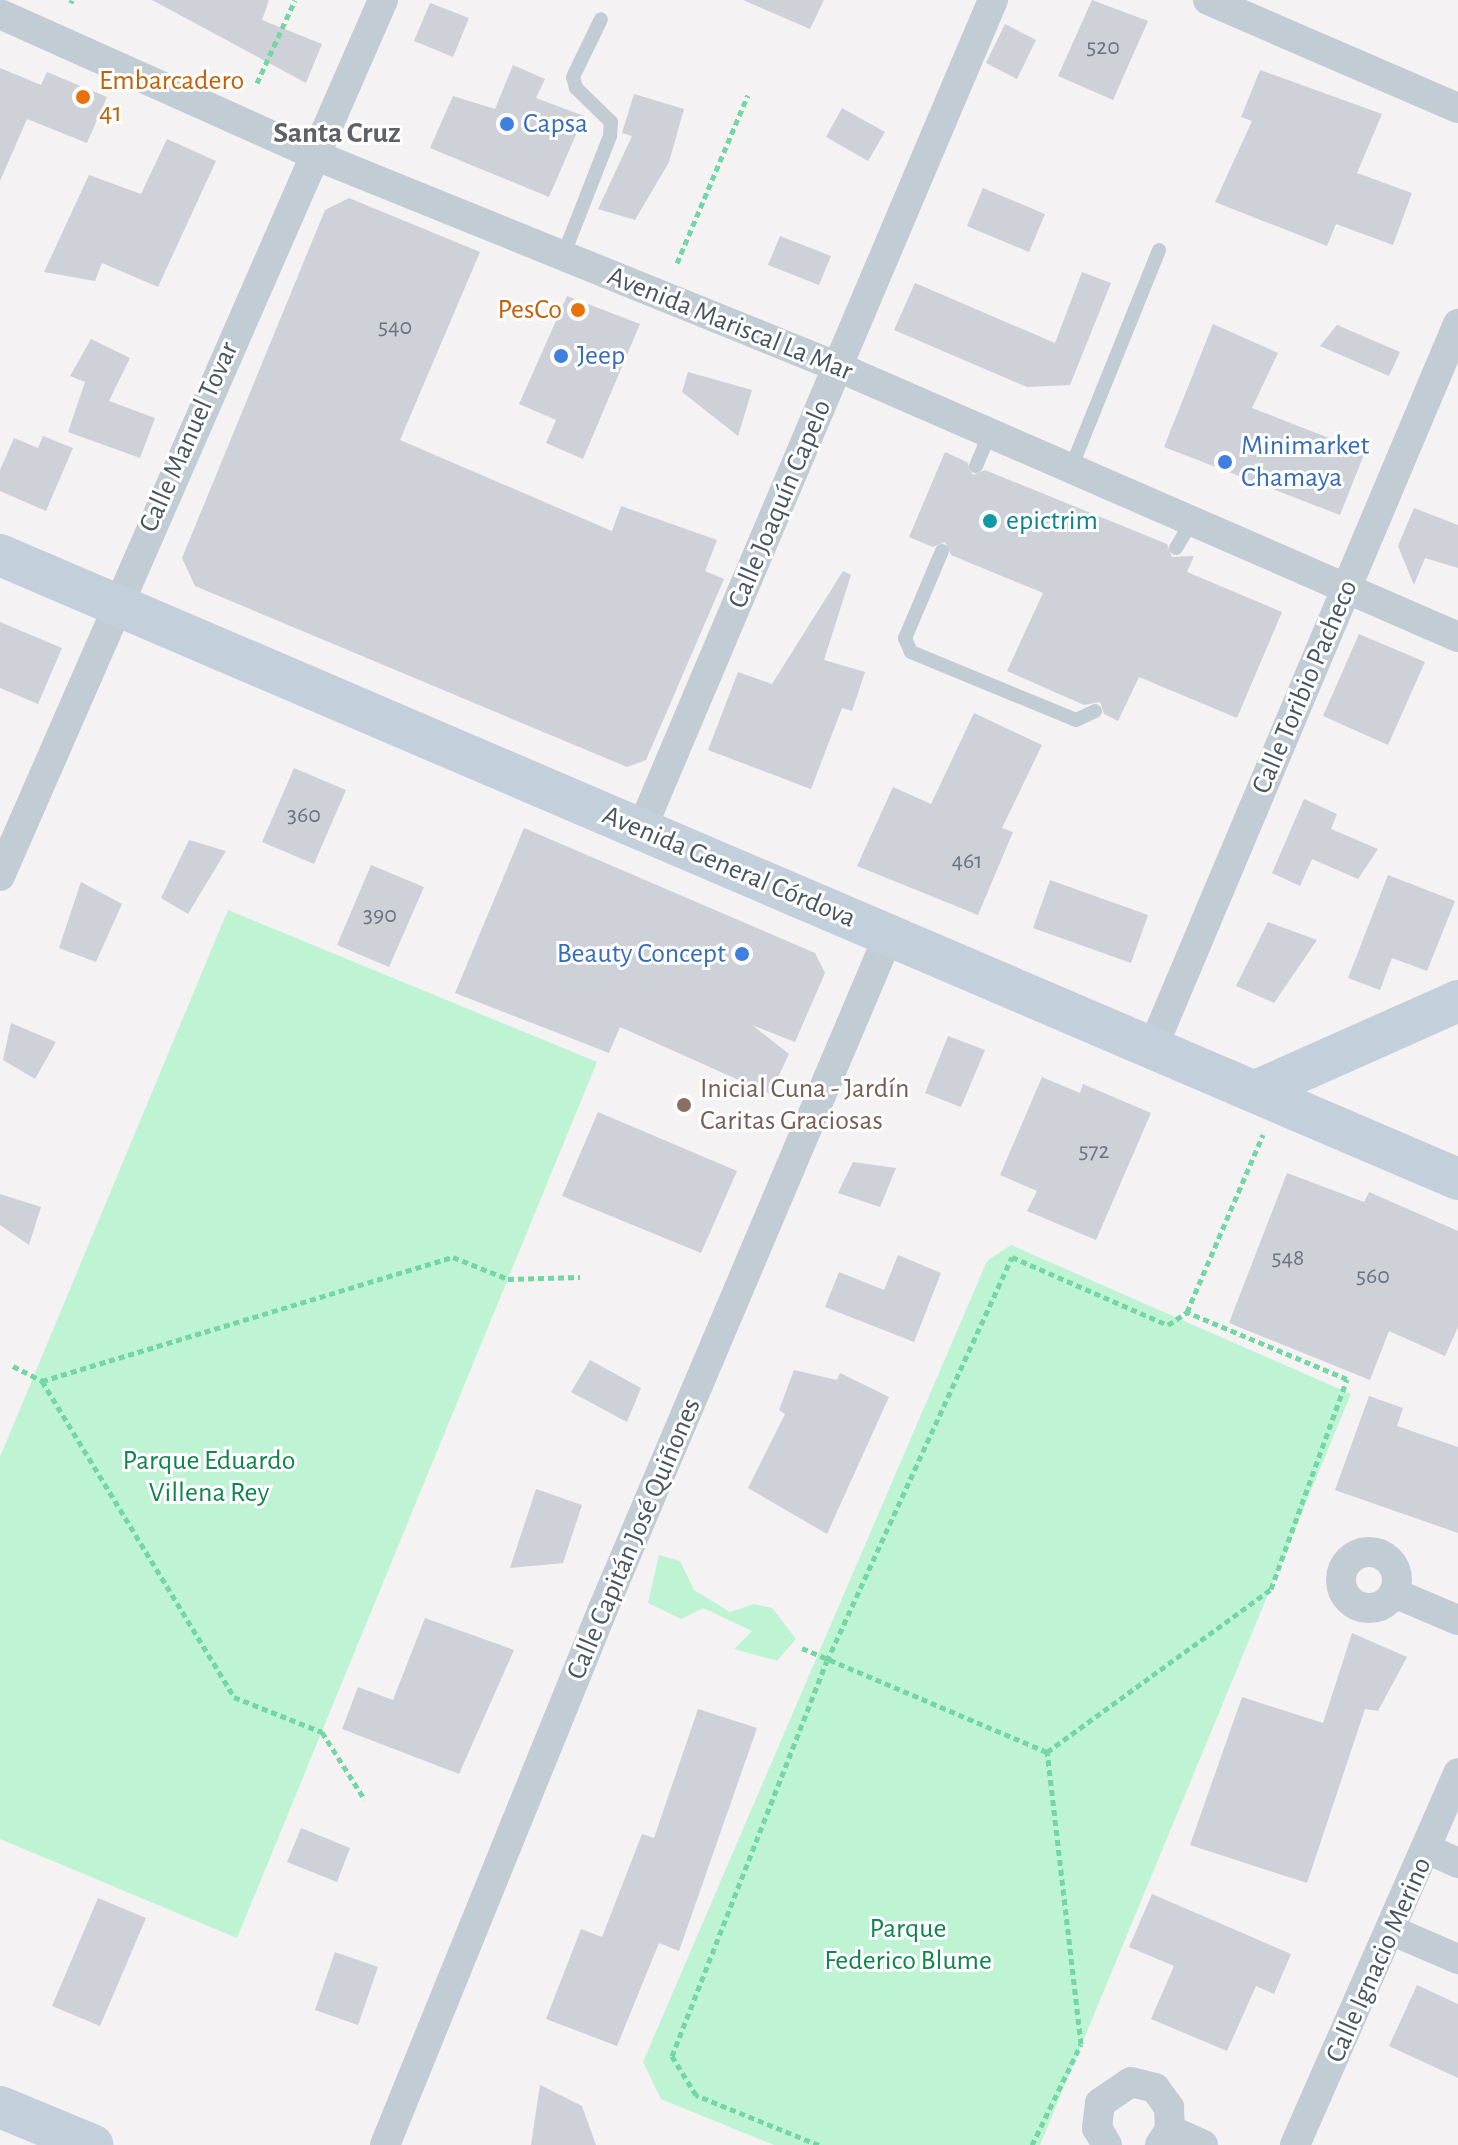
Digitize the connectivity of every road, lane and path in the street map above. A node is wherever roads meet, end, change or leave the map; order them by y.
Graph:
1 (295, 0) edge
2 (383, 0) edge
3 (993, 0) edge
4 (1226, 3) edge
5 (0, 14) edge
6 (601, 19) dead end
7 (257, 83) dead end
8 (748, 95) dead end
9 (1458, 108) edge
10 (317, 156) junction
11 (1159, 250) dead end
12 (563, 256) junction
13 (677, 263) dead end
14 (1458, 324) edge
15 (838, 367) junction
16 (990, 433) junction
17 (976, 466) dead end
18 (1071, 468) junction
19 (1192, 521) junction
20 (1176, 548) dead end
21 (942, 551) dead end
22 (0, 555) edge
23 (1347, 587) junction
24 (115, 602) junction
25 (1458, 637) edge
26 (1095, 711) dead end
27 (641, 830) junction
28 (0, 876) edge
29 (889, 935) junction
30 (1458, 1001) edge
31 (1152, 1049) junction
32 (1266, 1096) junction
33 (1458, 1179) edge
34 (580, 1277) dead end
35 (1187, 1312) junction
36 (13, 1366) dead end
37 (42, 1381) junction
38 (1394, 1593) dead end
39 (1458, 1620) edge
40 (802, 1648) dead end
41 (827, 1661) junction
42 (1047, 1752) junction
43 (1458, 1773) edge
44 (365, 1800) dead end
45 (1429, 1850) junction
46 (1458, 1863) edge
47 (1393, 1931) junction
48 (1458, 1959) edge
49 (0, 2107) edge
50 (1165, 2138) edge
51 (92, 2145) edge
52 (385, 2145) edge
53 (819, 2145) edge
54 (1032, 2145) edge
55 (1107, 2145) edge
56 (1203, 2145) edge
57 (1295, 2145) edge

1 - 7 path
2 - 10 street, Calle Manuel Tovar
3 - 15 street, Calle Joaquín Capelo
4 - 9 street
5 - 10 street, Avenida Mariscal La Mar
6 - 12 lane
8 - 13 path
10 - 12 street, Avenida Mariscal La Mar
10 - 24 street, Calle Manuel Tovar
11 - 18 lane
12 - 15 street, Avenida Mariscal La Mar
14 - 23 street, Calle Toribio Pacheco
15 - 16 street, Avenida Mariscal La Mar
15 - 27 street, Calle Joaquín Capelo
16 - 17 lane
16 - 18 street, Avenida Mariscal La Mar
18 - 19 street, Avenida Mariscal La Mar
19 - 20 lane
19 - 23 street, Avenida Mariscal La Mar
21 - 26 lane
22 - 24 street, Avenida General Córdova
23 - 25 street, Avenida Mariscal La Mar
23 - 31 street, Calle Toribio Pacheco
24 - 27 street, Avenida General Córdova
24 - 28 street, Calle Manuel Tovar
27 - 29 street, Avenida General Córdova
29 - 31 street, Avenida General Córdova
29 - 52 street, Calle Capitán José Quiñones
30 - 32 street
31 - 32 street, Avenida General Córdova
32 - 33 street, Avenida General Córdova
32 - 35 path
34 - 37 path
35 - 41 path
35 - 42 path
36 - 37 path
37 - 44 path
38 - 39 street
40 - 41 path
41 - 42 path
41 - 53 path
42 - 54 path
43 - 45 street, Calle Ignacio Merino
45 - 46 street
45 - 47 street, Calle Ignacio Merino
47 - 48 street
47 - 57 street, Calle Ignacio Merino
49 - 51 street
50 - 55 street
50 - 56 street

